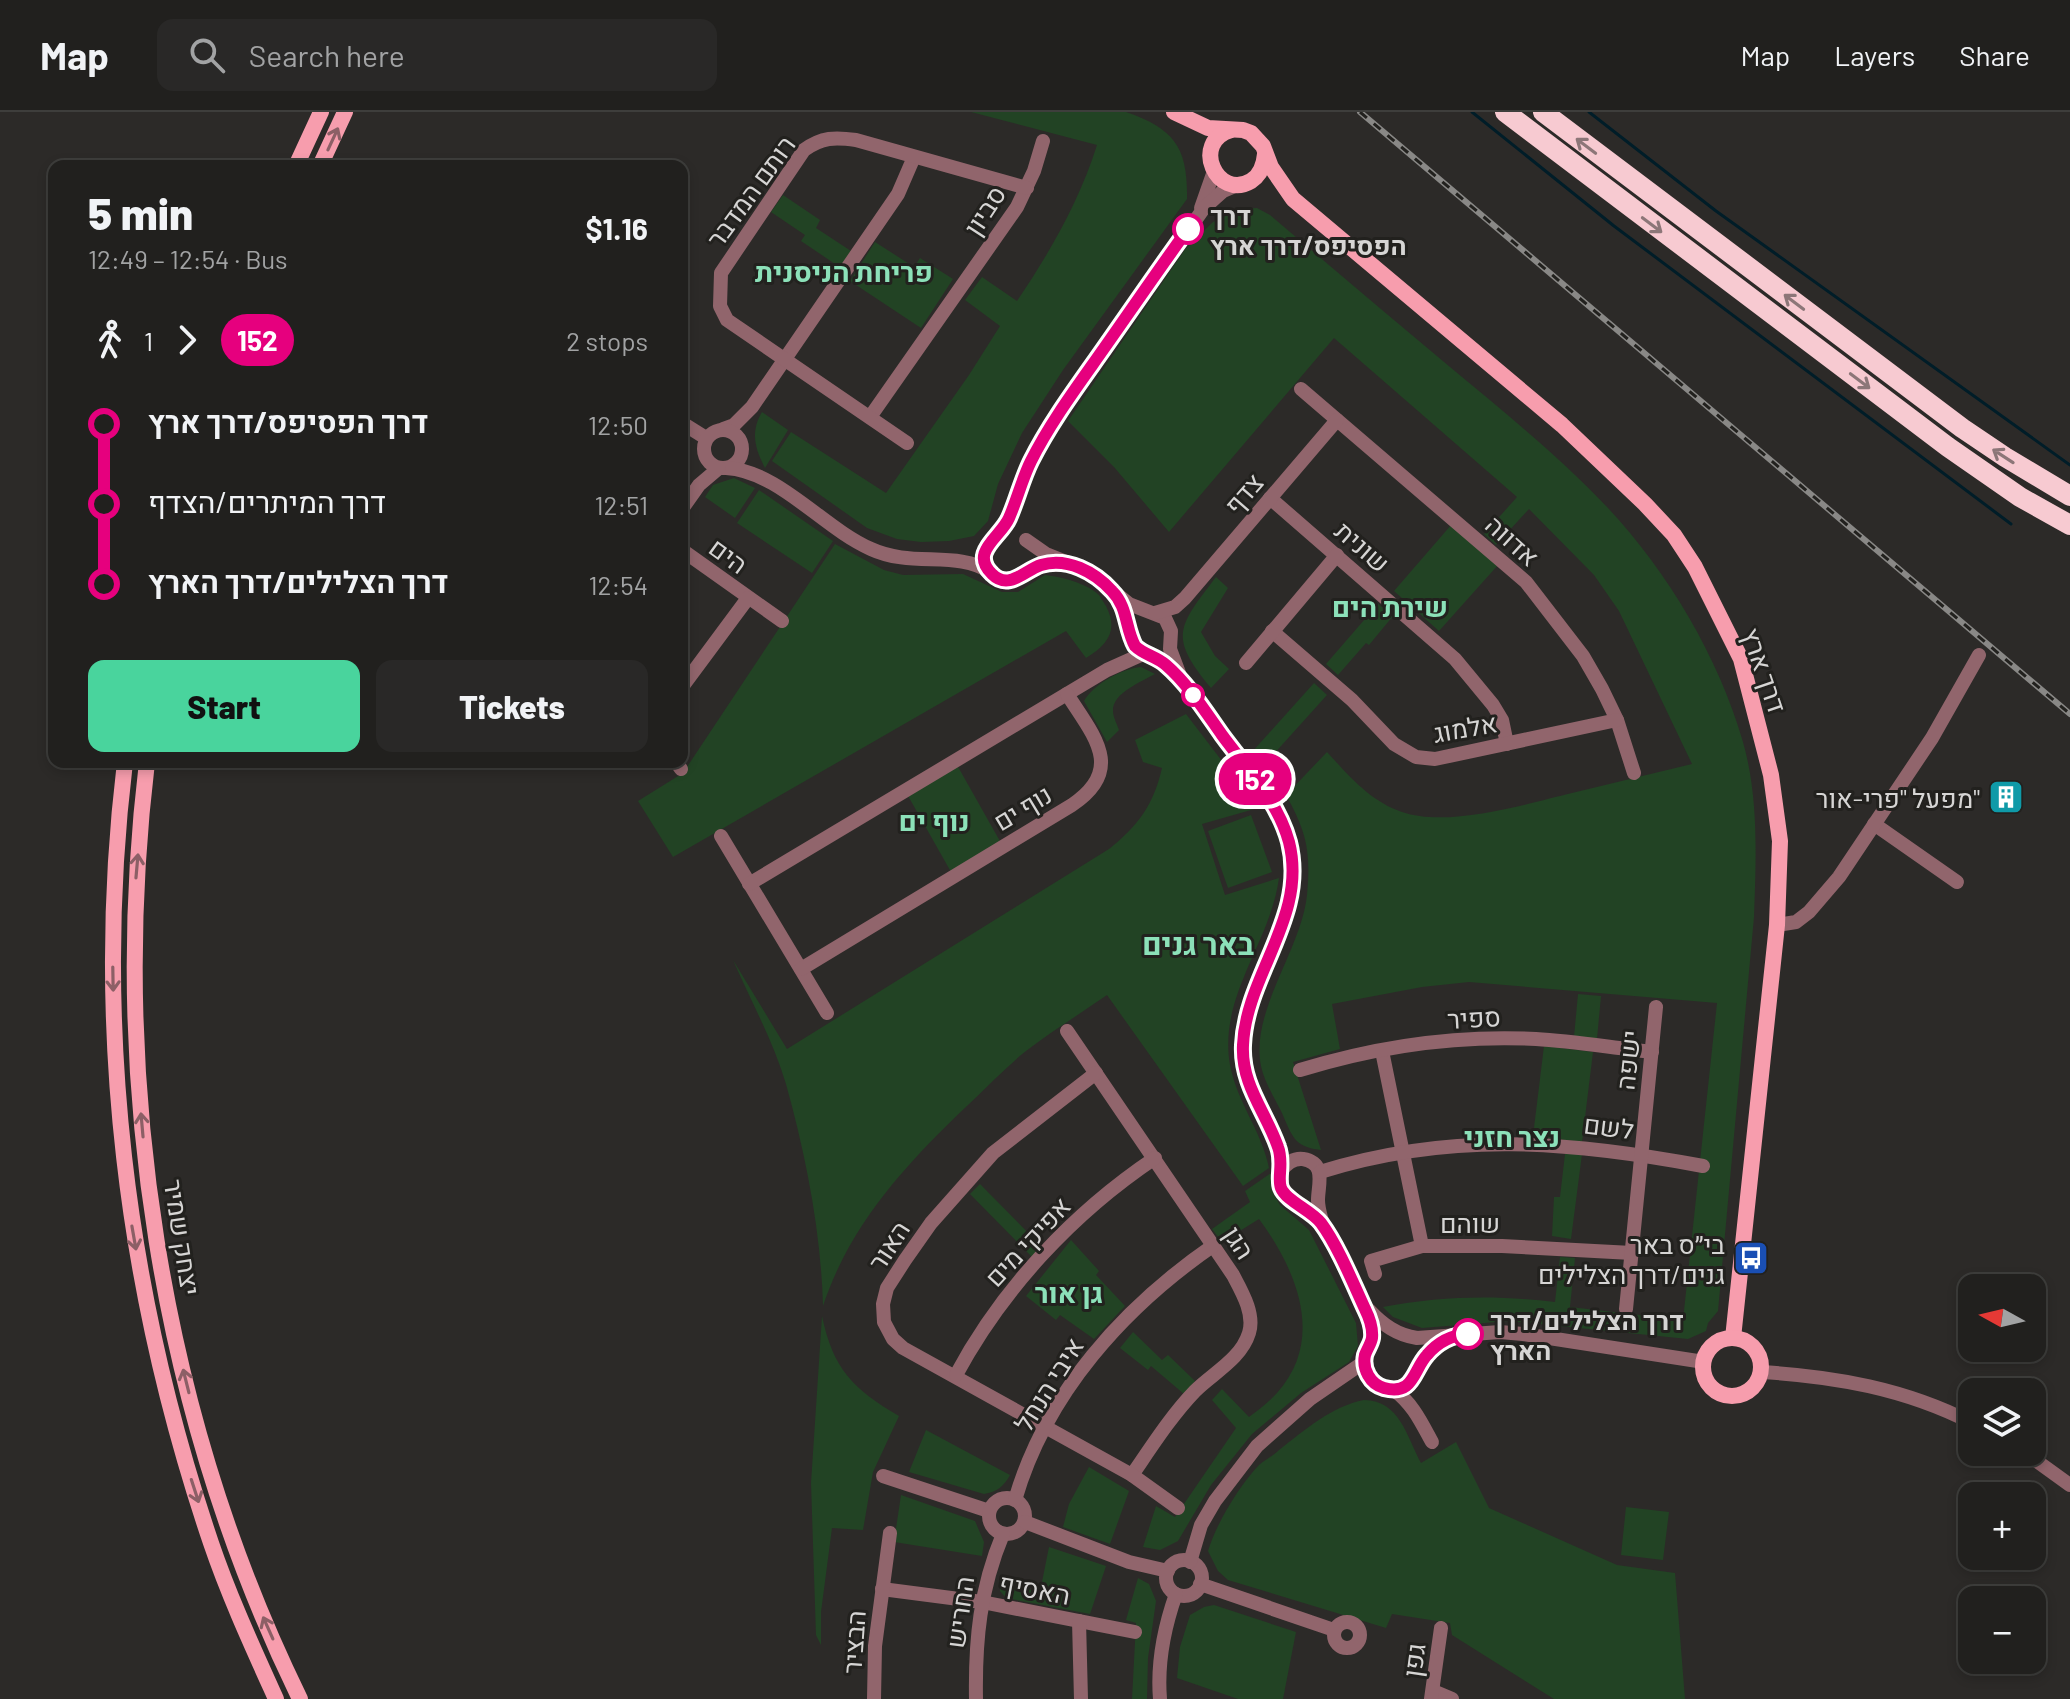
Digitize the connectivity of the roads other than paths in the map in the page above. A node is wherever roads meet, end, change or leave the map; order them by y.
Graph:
1 (321, 112) edge
2 (345, 112) edge
3 (1173, 112) edge
4 (1496, 112) edge
5 (1505, 112) edge
6 (1543, 112) edge
7 (1234, 130) junction
8 (1043, 141) dead end
9 (1545, 144) junction
10 (1210, 153) junction
11 (1265, 154) junction
12 (914, 157) junction
13 (299, 160) edge
14 (323, 160) edge
15 (1214, 171) junction
16 (1242, 184) junction
17 (1027, 188) junction
18 (1293, 199) junction
19 (1196, 219) junction
20 (784, 359) junction
21 (1301, 389) dead end
22 (752, 407) junction
23 (870, 417) junction
24 (1337, 420) junction
25 (688, 427) edge
26 (723, 429) junction
27 (706, 438) junction
28 (907, 443) dead end
29 (741, 444) junction
30 (705, 458) junction
31 (723, 468) junction
32 (763, 478) junction
33 (699, 485) junction
34 (1019, 489) junction
35 (2070, 496) edge
36 (1270, 498) junction
37 (688, 501) edge
38 (2070, 525) edge
39 (1024, 538) junction
40 (991, 540) junction
41 (688, 554) edge
42 (1337, 555) junction
43 (958, 560) junction
44 (1071, 564) junction
45 (990, 573) junction
46 (1026, 574) junction
47 (1114, 592) junction
48 (748, 598) junction
49 (1185, 598) junction
50 (1152, 613) junction
51 (782, 621) dead end
52 (1272, 631) junction
53 (1130, 633) junction
54 (1170, 636) junction
55 (1147, 653) junction
56 (1979, 655) dead end
57 (1246, 663) dead end
58 (1107, 670) junction
59 (688, 679) edge
60 (1189, 691) junction
61 (1067, 694) junction
62 (1617, 720) junction
63 (1507, 744) junction
64 (124, 768) edge
65 (146, 768) edge
66 (1634, 773) dead end
67 (1874, 824) junction
68 (721, 836) dead end
69 (1957, 882) dead end
70 (749, 884) junction
71 (1777, 925) junction
72 (801, 969) junction
73 (1656, 1007) dead end
74 (827, 1013) dead end
75 (1067, 1031) dead end
76 (1382, 1051) junction
77 (1652, 1052) junction
78 (1300, 1070) dead end
79 (1096, 1073) junction
80 (1275, 1139) junction
81 (1403, 1151) junction
82 (1642, 1154) junction
83 (1155, 1158) junction
84 (1305, 1159) junction
85 (1703, 1166) dead end
86 (1282, 1170) junction
87 (1320, 1172) junction
88 (1319, 1189) junction
89 (1291, 1199) junction
90 (1323, 1226) junction
91 (1214, 1245) junction
92 (1422, 1246) junction
93 (1632, 1253) junction
94 (1375, 1274) dead end
95 (1361, 1300) junction
96 (1626, 1309) dead end
97 (1403, 1335) junction
98 (1453, 1335) junction
99 (1733, 1338) junction
100 (1371, 1342) junction
101 (1364, 1362) junction
102 (1704, 1362) junction
103 (1417, 1372) junction
104 (1760, 1372) junction
105 (956, 1375) junction
106 (1370, 1378) junction
107 (1338, 1382) junction
108 (1394, 1390) junction
109 (1416, 1412) junction
110 (1958, 1418) edge
111 (1046, 1426) junction
112 (1432, 1442) dead end
113 (2044, 1466) edge
114 (1132, 1475) junction
115 (883, 1476) dead end
116 (2070, 1485) edge
117 (1015, 1500) junction
118 (1178, 1508) dead end
119 (989, 1511) junction
120 (1025, 1522) junction
121 (890, 1533) dead end
122 (1003, 1534) junction
123 (1190, 1562) junction
124 (1168, 1571) junction
125 (1200, 1584) junction
126 (882, 1589) junction
127 (1176, 1594) junction
128 (982, 1602) junction
129 (1079, 1621) junction
130 (1441, 1628) dead end
131 (1334, 1630) dead end
132 (1135, 1632) dead end
133 (1432, 1695) edge
134 (276, 1699) edge
135 (300, 1699) edge
136 (874, 1699) edge
137 (976, 1699) edge
138 (1081, 1699) edge
139 (1160, 1699) edge
140 (1452, 1699) edge

1 - 13 main road
14 -> 2 main road
3 - 7 main road
3 - 10 main road
4 - 9 highway
5 - 9 highway
35 -> 6 highway
7 - 10 main road
7 - 11 main road
8 - 17 street, סביון
9 -> 38 highway
10 - 15 main road
11 - 16 main road
11 - 18 main road, דרך ארץ
12 - 17 street, רותם המדבר
12 - 20 street
12 - 20 street, רותם המדבר
15 - 16 main road
15 - 19 street
16 - 18 main road, דרך ארץ
16 - 19 street
17 - 23 street, סביון
18 - 71 main road, דרך ארץ
19 - 34 street
20 - 22 street
20 - 23 street
21 - 24 street, אדווה
22 - 26 street
22 - 29 street
23 - 28 street
24 - 36 street, צדף
24 - 62 street, אדווה
25 - 27 street
26 - 27 street
26 - 29 street
27 - 30 street
29 - 31 street
29 - 32 street
30 - 31 street
30 - 33 street
31 - 32 street
31 - 33 street
32 - 43 street
33 - 37 street
34 - 39 street
34 - 40 street
36 - 42 street, שונית
36 - 49 street, צדף
39 - 40 street
39 - 44 street
39 - 46 street
40 - 43 street
40 - 45 street
41 - 48 street, הים
42 - 52 street
42 - 63 street, שונית
43 - 45 street
44 - 46 street
44 - 47 street
45 - 46 street
47 - 50 street
47 - 53 street
48 - 51 street, הים
48 - 59 street, הים
49 - 50 street, צדף
49 - 54 street, צדף
50 - 53 street
50 - 54 street
52 - 57 street
52 - 63 street, אלמוג
53 - 55 street
53 - 58 street
54 - 55 street
54 - 60 street
55 - 58 street
55 - 60 street
56 - 67 street
58 - 61 street
60 - 80 street
61 - 70 street
61 - 72 street, נוף ים
62 - 63 street, אלמוג
62 - 66 street, אדווה
64 -> 134 main road, יצחק שמיר
135 -> 65 main road, יצחק שמיר
67 - 69 street
67 - 71 street
68 - 70 street
70 - 72 street
71 - 99 main road, דרך ארץ
72 - 74 street
73 - 77 street, ישפה
75 - 79 street, הגן
76 - 77 street, ספיר
76 - 78 street, ספיר
76 - 81 street
77 - 82 street, ישפה
79 - 83 street, הגן
79 - 105 street, האור
80 - 84 street
80 - 86 street
81 - 82 street, לשם
81 - 87 street, לשם
81 - 92 street
82 - 85 street, לשם
82 - 93 street, ישפה
83 - 91 street, הגן
83 - 105 street, אפיקי מים
84 - 86 street
84 - 87 street
86 - 89 street
87 - 88 street
88 - 89 street
88 - 90 street
89 - 90 street
90 - 95 street
91 - 111 street, איבי הנחל
91 - 114 street, הגן
92 - 93 street, שוהם
92 - 94 street, שוהם
93 - 96 street, ישפה
95 - 97 street
95 - 100 street
97 - 98 street
97 - 100 street
97 - 103 street
98 - 102 street
98 - 103 street
99 - 102 main road
99 - 104 main road
100 - 101 street
101 - 106 street
101 - 107 street
102 - 104 main road
103 - 108 street
103 - 109 street
104 - 110 street
105 - 111 street, האור
106 - 107 street
106 - 108 street
107 - 123 street
108 - 109 street
109 - 112 street
111 - 114 street
111 - 117 street, איבי הנחל
113 - 116 street
114 - 118 street
115 - 119 street
117 - 119 street
117 - 120 street
119 - 122 street
120 - 122 street
120 - 124 street
121 - 126 street, הבציר
122 - 128 street, החריש
123 - 124 street
123 - 125 street
124 - 127 street
125 - 127 street
125 - 131 street
126 - 128 street, הבציר
126 - 136 street, הבציר
127 - 139 street
128 - 129 street, האסיף
128 - 137 street, החריש
129 - 132 street, האסיף
129 - 138 street, האסיף
130 - 133 street, גפן
133 - 140 street

